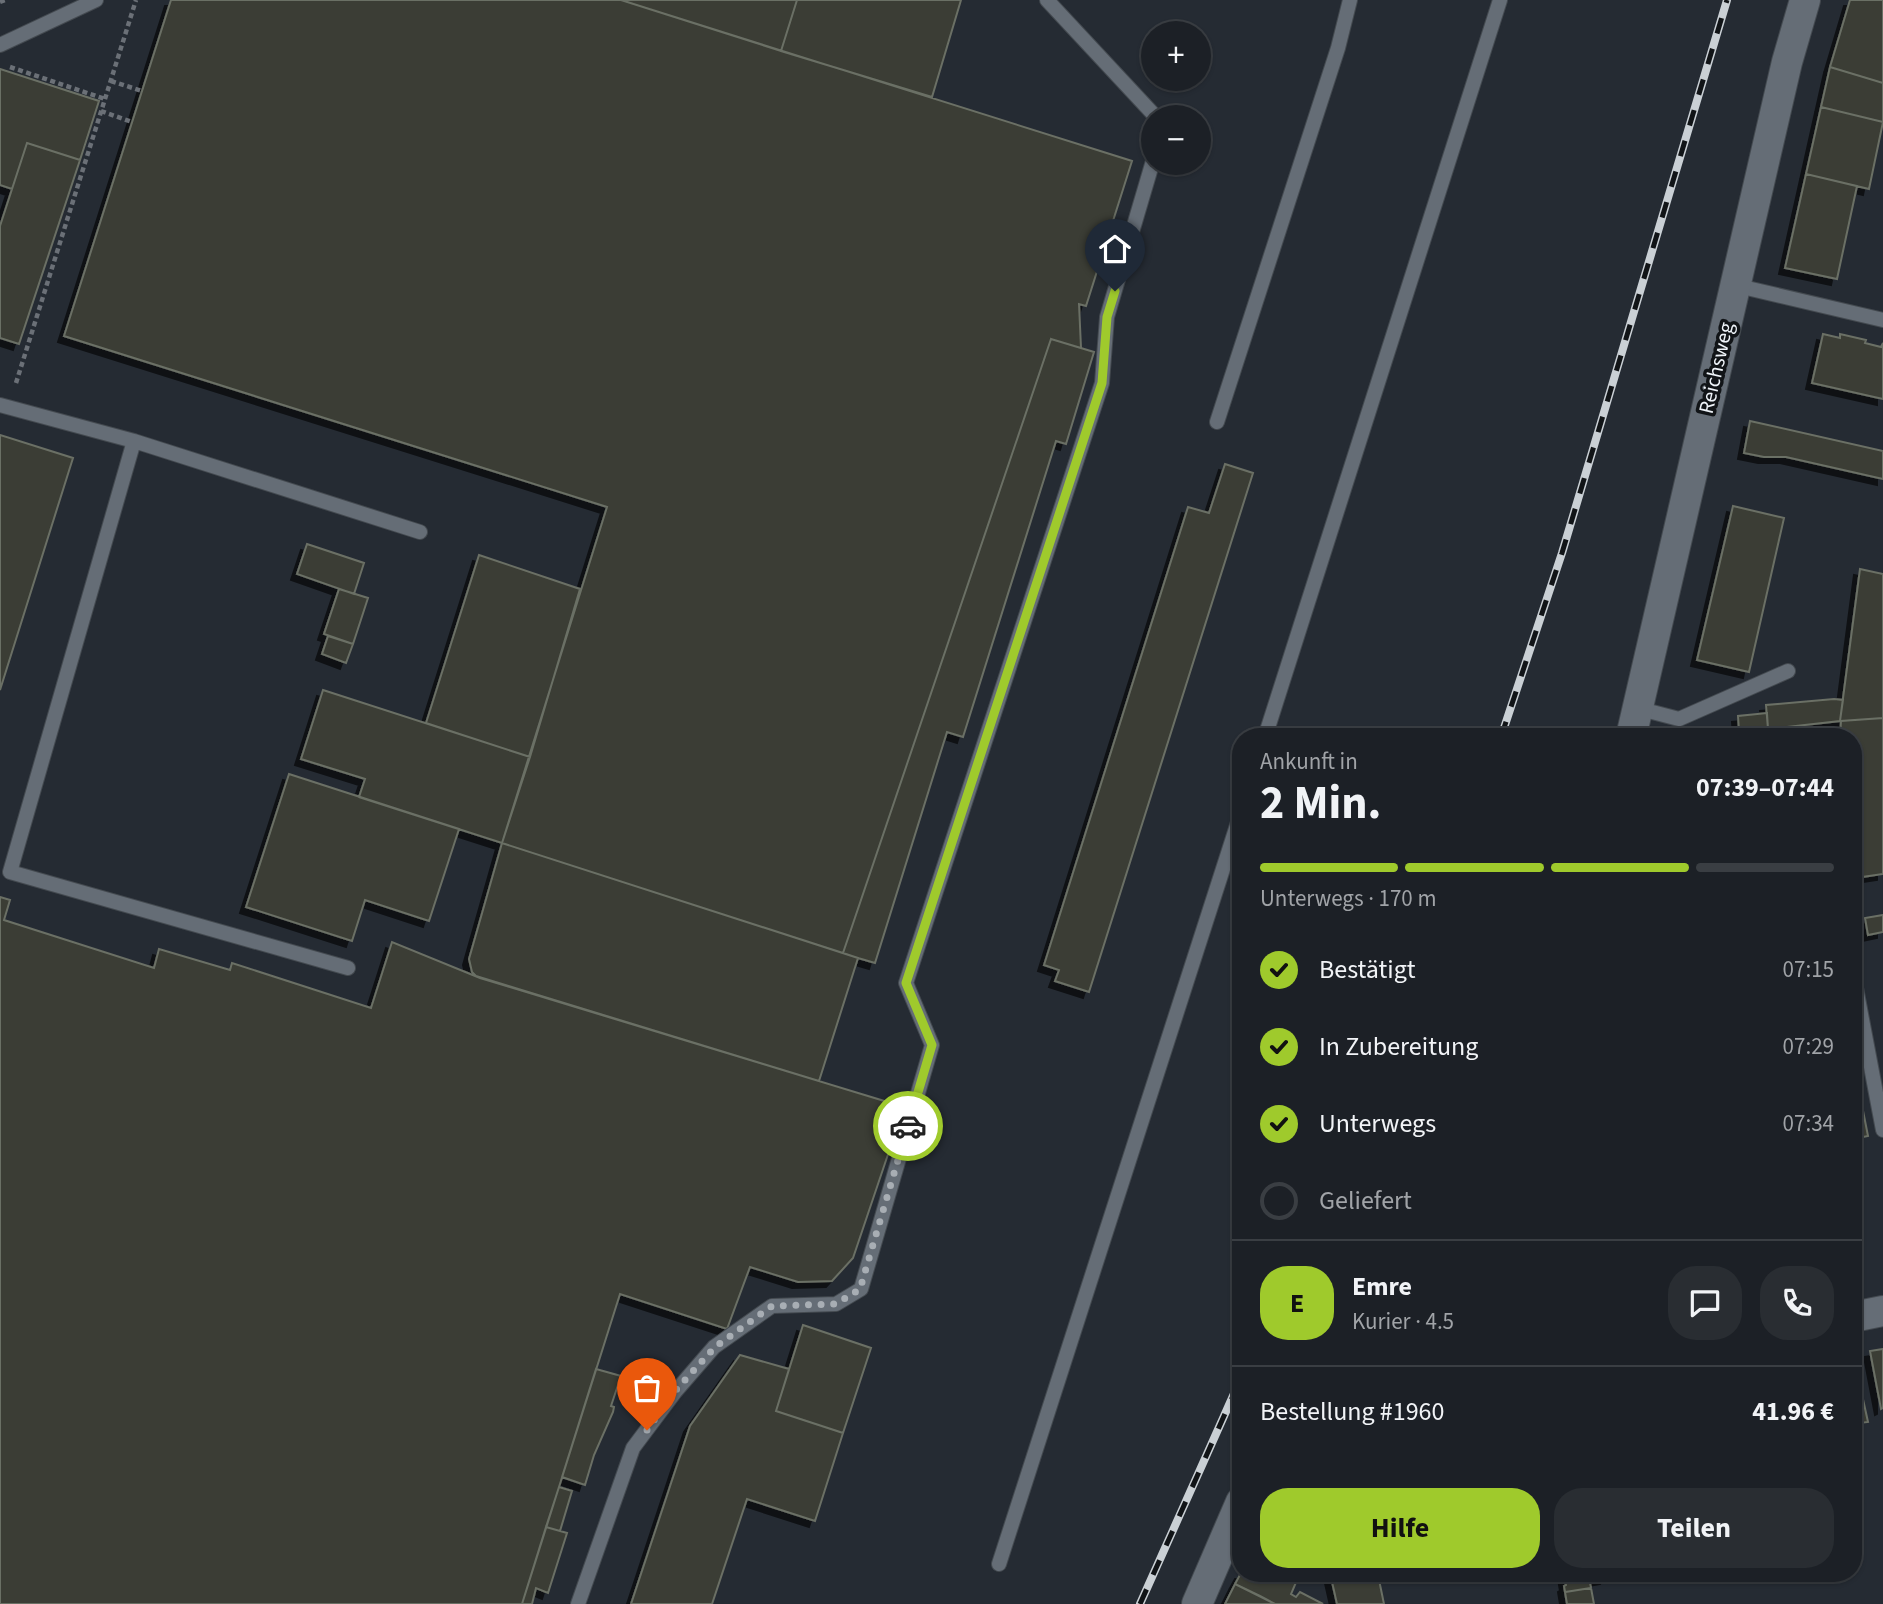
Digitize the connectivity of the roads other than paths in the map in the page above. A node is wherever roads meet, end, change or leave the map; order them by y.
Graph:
1 (96, 0) edge
2 (1047, 0) edge
3 (1350, 0) edge
4 (1500, 0) edge
5 (1805, 0) edge
6 (0, 45) edge
7 (1145, 105) edge
8 (1149, 175) edge
9 (1734, 285) junction
10 (1883, 320) edge
11 (4, 406) edge
12 (1217, 422) dead end
13 (134, 441) junction
14 (420, 532) dead end
15 (1788, 671) dead end
16 (1634, 722) edge
17 (1268, 728) edge
18 (1232, 841) edge
19 (348, 968) dead end
20 (1862, 1019) edge
21 (1883, 1130) edge
22 (1883, 1311) edge
23 (1862, 1315) edge
24 (1232, 1523) edge
25 (999, 1564) dead end
26 (578, 1604) edge
27 (1197, 1604) edge

1 - 6 lane
2 - 7 lane
3 - 12 lane
4 - 17 lane
5 - 9 street, Reichsweg
8 - 26 lane
9 - 10 lane
9 - 16 street, Reichsweg
11 - 13 lane
13 - 14 lane
13 - 19 lane
15 - 16 lane
18 - 25 lane
20 - 21 lane
22 - 23 street
24 - 27 street

